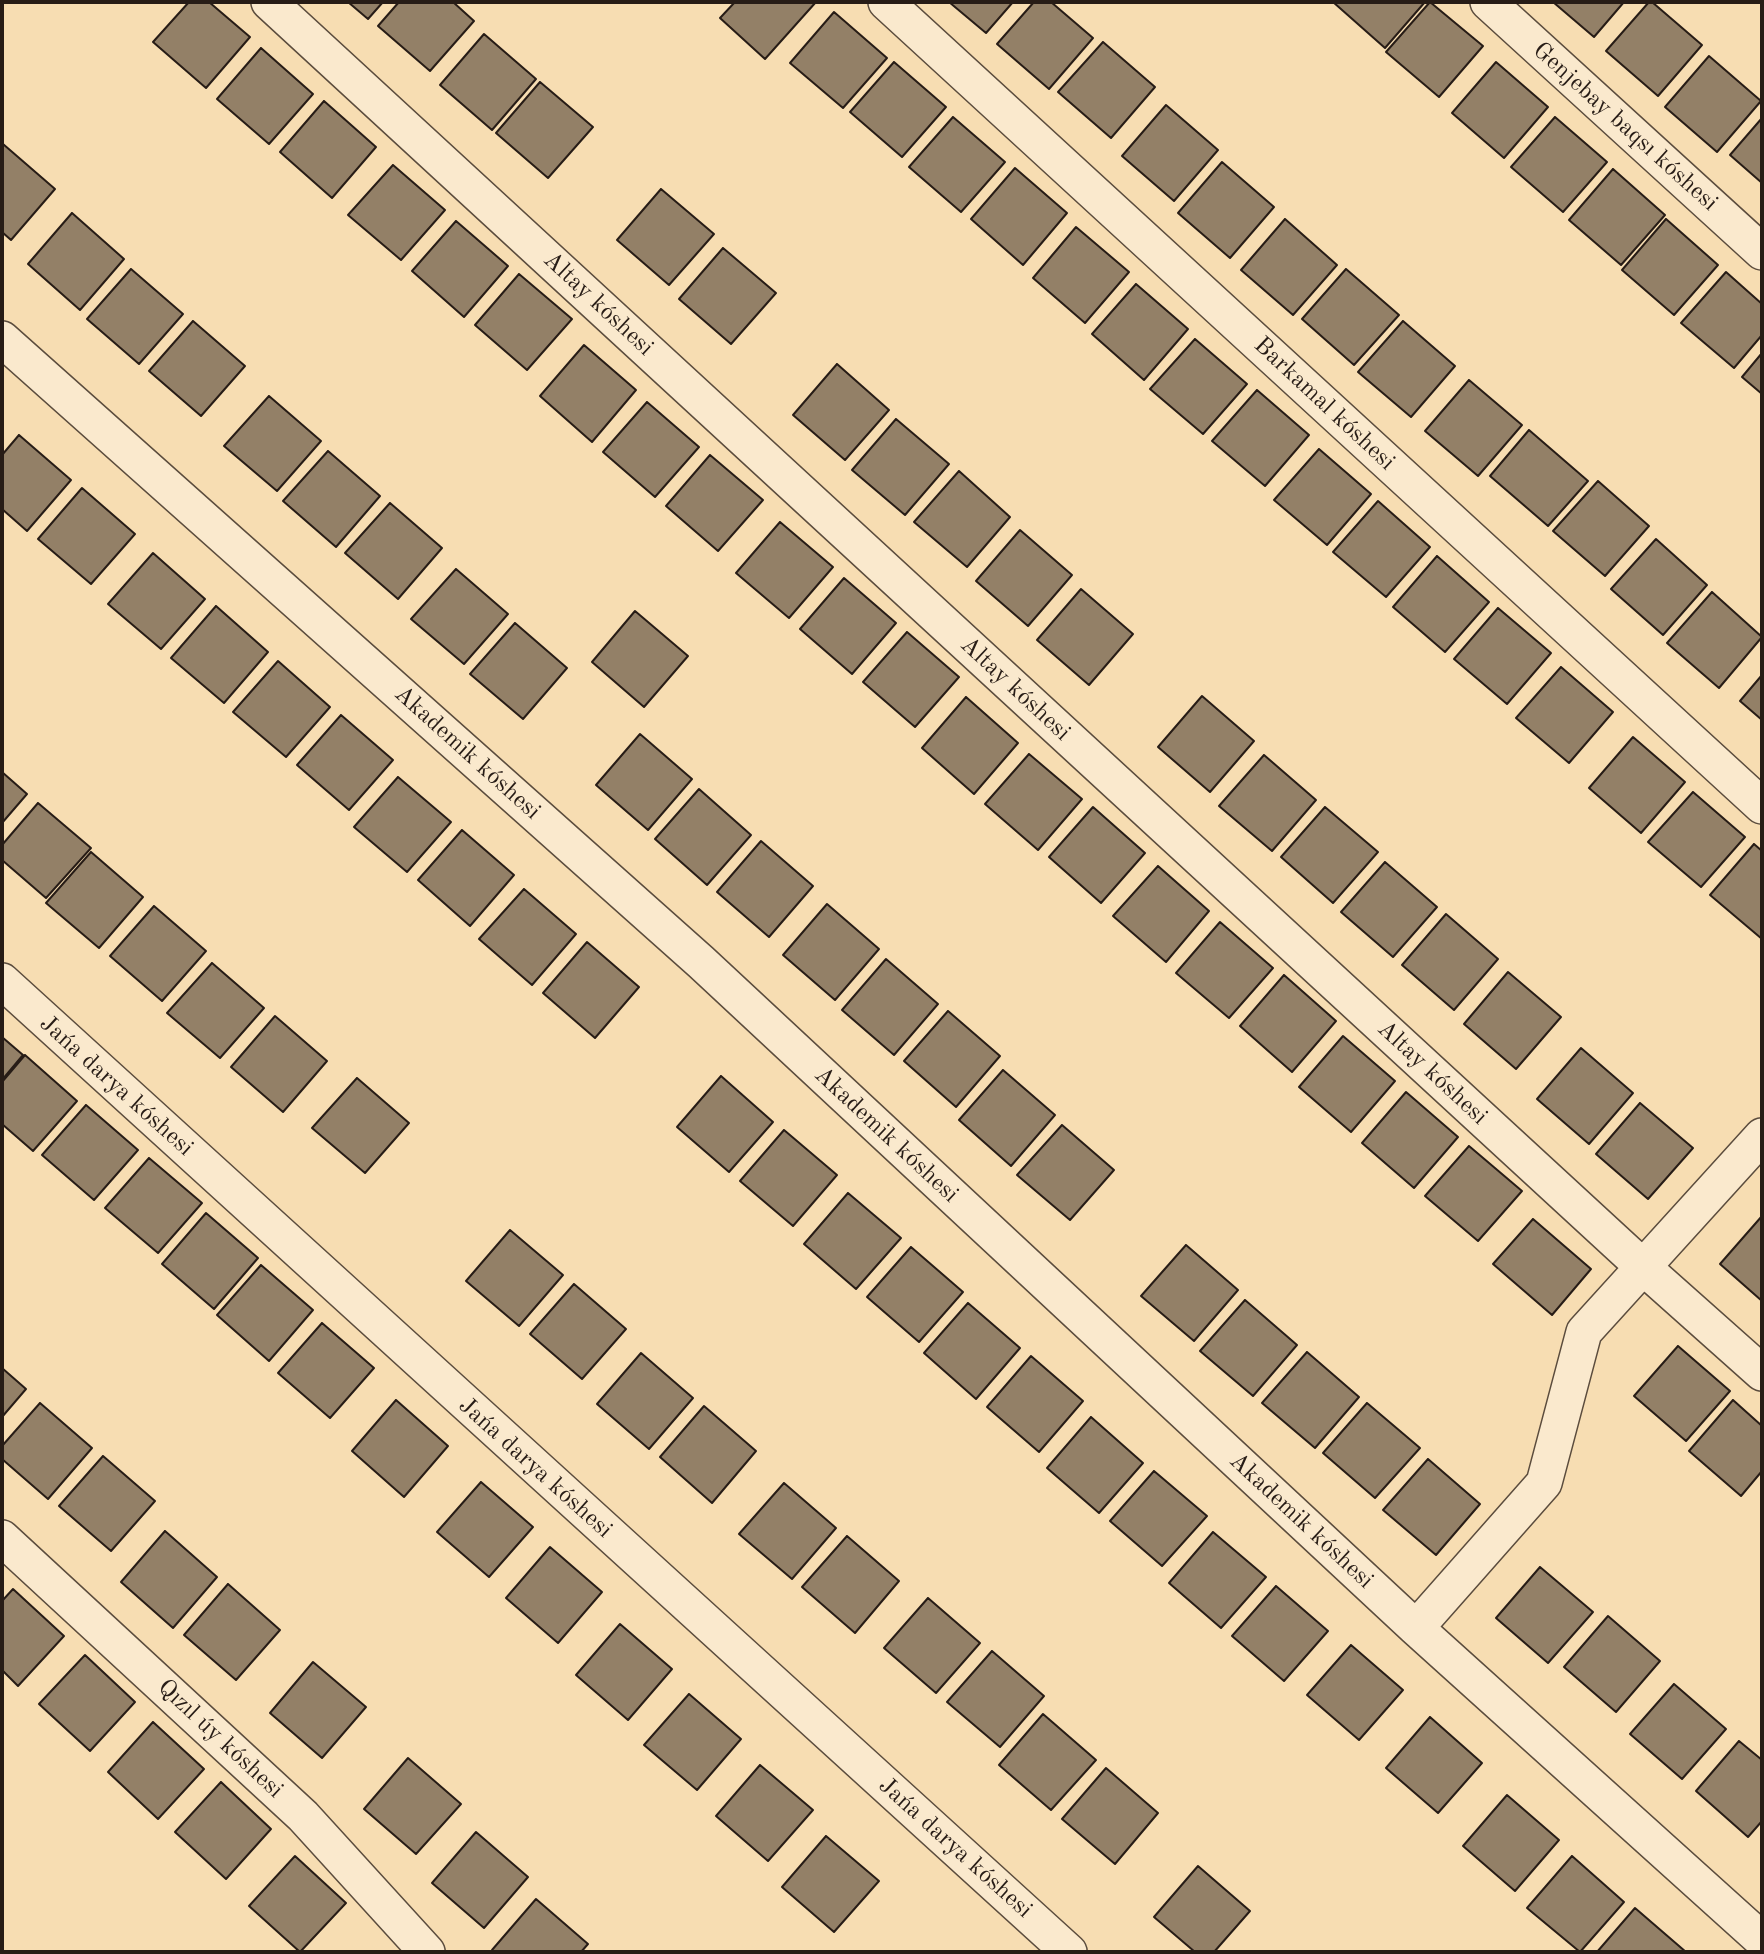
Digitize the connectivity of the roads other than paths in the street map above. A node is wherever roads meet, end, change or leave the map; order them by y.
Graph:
1 (269, 2) edge
2 (886, 2) edge
3 (1488, 2) edge
4 (1762, 252) edge
5 (2, 339) edge
6 (1762, 806) edge
7 (2, 981) edge
8 (1762, 1136) edge
9 (1643, 1267) junction
10 (1762, 1373) edge
11 (2, 1538) edge
12 (1416, 1628) junction
13 (1762, 1940) edge
14 (427, 1952) edge
15 (1069, 1952) edge

1 - 9 street, Altay kóshesi
2 - 6 street, Barkamal kóshesi
3 - 4 street, Genjebay baqsı kóshesi
5 - 12 street, Akademik kóshesi
7 - 15 street, Jańa darya kóshesi
8 - 9 street
9 - 10 street, Altay kóshesi
9 - 12 street
11 - 14 street, Qızıl úy kóshesi
12 - 13 street, Akademik kóshesi

